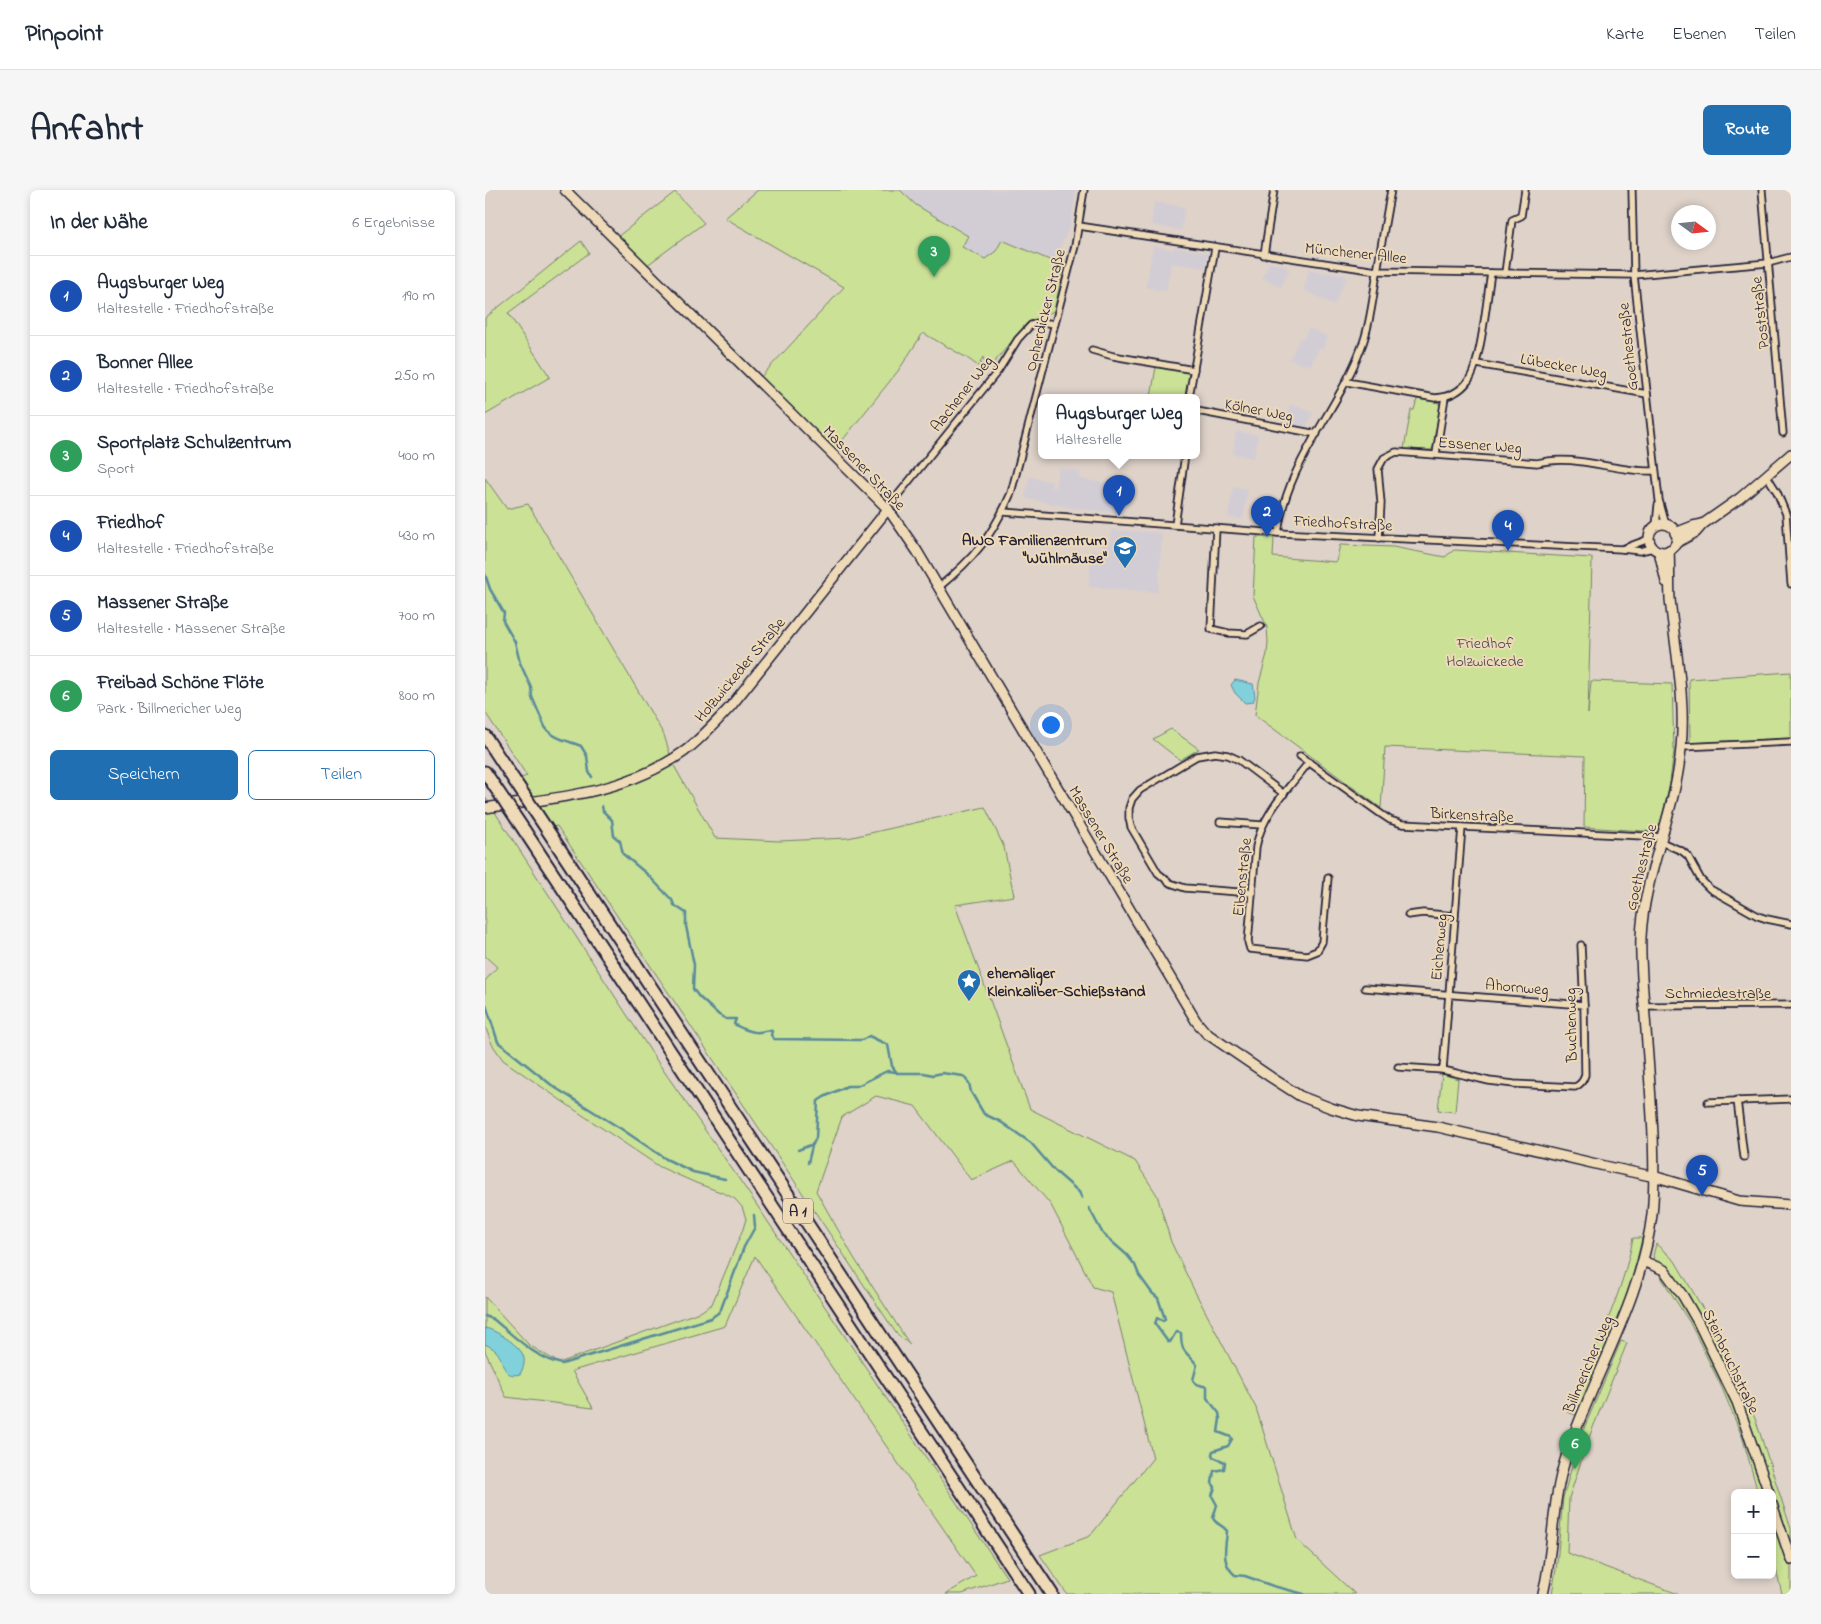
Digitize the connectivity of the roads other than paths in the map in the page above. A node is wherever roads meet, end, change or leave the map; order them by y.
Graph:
1 (565, 190) edge
2 (1083, 190) edge
3 (1274, 190) edge
4 (1391, 190) edge
5 (1525, 190) edge
6 (1632, 190) edge
7 (1762, 190) edge
8 (1079, 226) junction
9 (1215, 248) junction
10 (1264, 255) junction
11 (1791, 257) edge
12 (1768, 263) junction
13 (1377, 271) junction
14 (1491, 273) junction
15 (1505, 273) junction
16 (1634, 275) junction
17 (1055, 324) junction
18 (1092, 350) dead end
19 (1477, 364) junction
20 (1193, 370) junction
21 (1347, 382) junction
22 (1189, 394) edge
23 (1647, 394) junction
24 (1445, 397) junction
25 (1200, 412) edge
26 (1783, 433) dead end
27 (1317, 434) junction
28 (1436, 454) junction
29 (1791, 454) edge
30 (1184, 459) edge
31 (1655, 471) junction
32 (1767, 476) junction
33 (897, 496) dead end
34 (1659, 500) junction
35 (888, 509) junction
36 (1003, 512) junction
37 (1703, 524) junction
38 (1175, 525) junction
39 (1661, 525) junction
40 (1216, 528) junction
41 (1675, 532) junction
42 (1278, 533) junction
43 (1379, 538) junction
44 (1676, 543) junction
45 (1653, 546) junction
46 (1622, 549) junction
47 (1669, 550) junction
48 (1791, 584) edge
49 (938, 588) junction
50 (1670, 596) junction
51 (1261, 626) dead end
52 (485, 736) edge
53 (1791, 742) edge
54 (1682, 747) junction
55 (1300, 756) dead end
56 (1309, 762) junction
57 (488, 776) edge
58 (1284, 794) junction
59 (485, 808) edge
60 (1220, 822) dead end
61 (1262, 825) junction
62 (1462, 828) junction
63 (1662, 839) junction
64 (1328, 878) dead end
65 (1252, 893) junction
66 (1408, 915) dead end
67 (1455, 916) junction
68 (1791, 924) edge
69 (1581, 946) dead end
70 (1365, 988) dead end
71 (1448, 994) junction
72 (1585, 1005) junction
73 (1791, 1005) edge
74 (1645, 1006) junction
75 (1398, 1067) dead end
76 (1443, 1070) junction
77 (1791, 1099) edge
78 (1737, 1100) junction
79 (1709, 1102) dead end
80 (1744, 1157) dead end
81 (1655, 1177) junction
82 (1791, 1205) edge
83 (1643, 1261) junction
84 (1768, 1489) edge
85 (1776, 1516) edge
86 (1791, 1560) edge
87 (1029, 1594) edge
88 (1052, 1594) edge
89 (1543, 1594) edge

1 - 35 street, Massener Straße
2 - 8 street, Opherdicker Straße
3 - 10 street
4 - 13 street
5 - 15 street
6 - 16 street, Goethestraße
7 - 12 street, Poststraße
8 - 9 street, Münchener Allee
8 - 17 street, Opherdicker Straße
9 - 10 street, Münchener Allee
9 - 20 street
10 - 13 street, Münchener Allee
11 - 12 street, Münchener Allee
12 - 16 street, Münchener Allee
12 - 26 street, Poststraße
13 - 14 street, Münchener Allee
13 - 21 street
14 - 15 street, Münchener Allee
14 - 19 street
15 - 16 street, Münchener Allee
16 - 23 street, Goethestraße
17 - 33 street, Aachener Weg
17 - 36 street, Opherdicker Straße
18 - 20 street
19 - 23 street, Lübecker Weg
19 - 24 street
20 - 22 street
21 - 24 street
21 - 27 street
23 - 31 street, Goethestraße
24 - 28 street
25 - 27 street, Kölner Weg
27 - 42 street
28 - 31 street, Essener Weg
28 - 43 street, Essener Weg
29 - 32 street
30 - 38 street
31 - 34 street, Goethestraße
32 - 37 street
32 - 48 street
34 - 39 street, Goethestraße
34 - 39 street, Goethestraße
35 - 49 street, Massener Straße
35 - 59 street, Holzwickeder Straße
36 - 38 street, Friedhofstraße
36 - 49 street, Opherdicker Straße
37 - 41 street
37 - 44 street
38 - 40 street, Friedhofstraße
39 - 41 street
39 - 45 street, Goethestraße
40 - 42 street, Friedhofstraße
40 - 51 street
41 - 44 street
42 - 43 street, Friedhofstraße
43 - 46 street, Friedhofstraße
44 - 47 street
45 - 46 street, Friedhofstraße
45 - 46 street, Friedhofstraße
45 - 47 street
45 - 50 street, Goethestraße
47 - 50 street, Goethestraße
49 - 81 street, Massener Straße
50 - 54 street, Goethestraße
52 - 88 highway, A 1, bridge
53 - 54 street
54 - 63 street, Goethestraße
55 - 56 street, Birkenstraße
56 - 58 street, Eibenstraße
56 - 62 street, Birkenstraße
57 - 87 highway, A 1, bridge
58 - 61 street, Eibenstraße
58 - 65 street
60 - 61 street
61 - 65 street, Eibenstraße
62 - 63 street, Birkenstraße
62 - 67 street, Eichenweg
63 - 68 street
63 - 74 street, Goethestraße
64 - 65 street, Eibenstraße
66 - 67 street
67 - 71 street, Eichenweg
69 - 72 street, Buchenweg
70 - 71 street, Ahornweg
71 - 72 street, Ahornweg
71 - 76 street, Eichenweg
72 - 76 street, Buchenweg
73 - 74 street, Schmiedestraße
74 - 81 street, Goethestraße
75 - 76 street
77 - 78 street
78 - 79 street
78 - 80 street
81 - 82 street, Massener Straße
81 - 83 street, Billmericher Weg
83 - 84 street, Steinbruchstraße
83 - 89 street, Billmericher Weg
85 - 86 street

